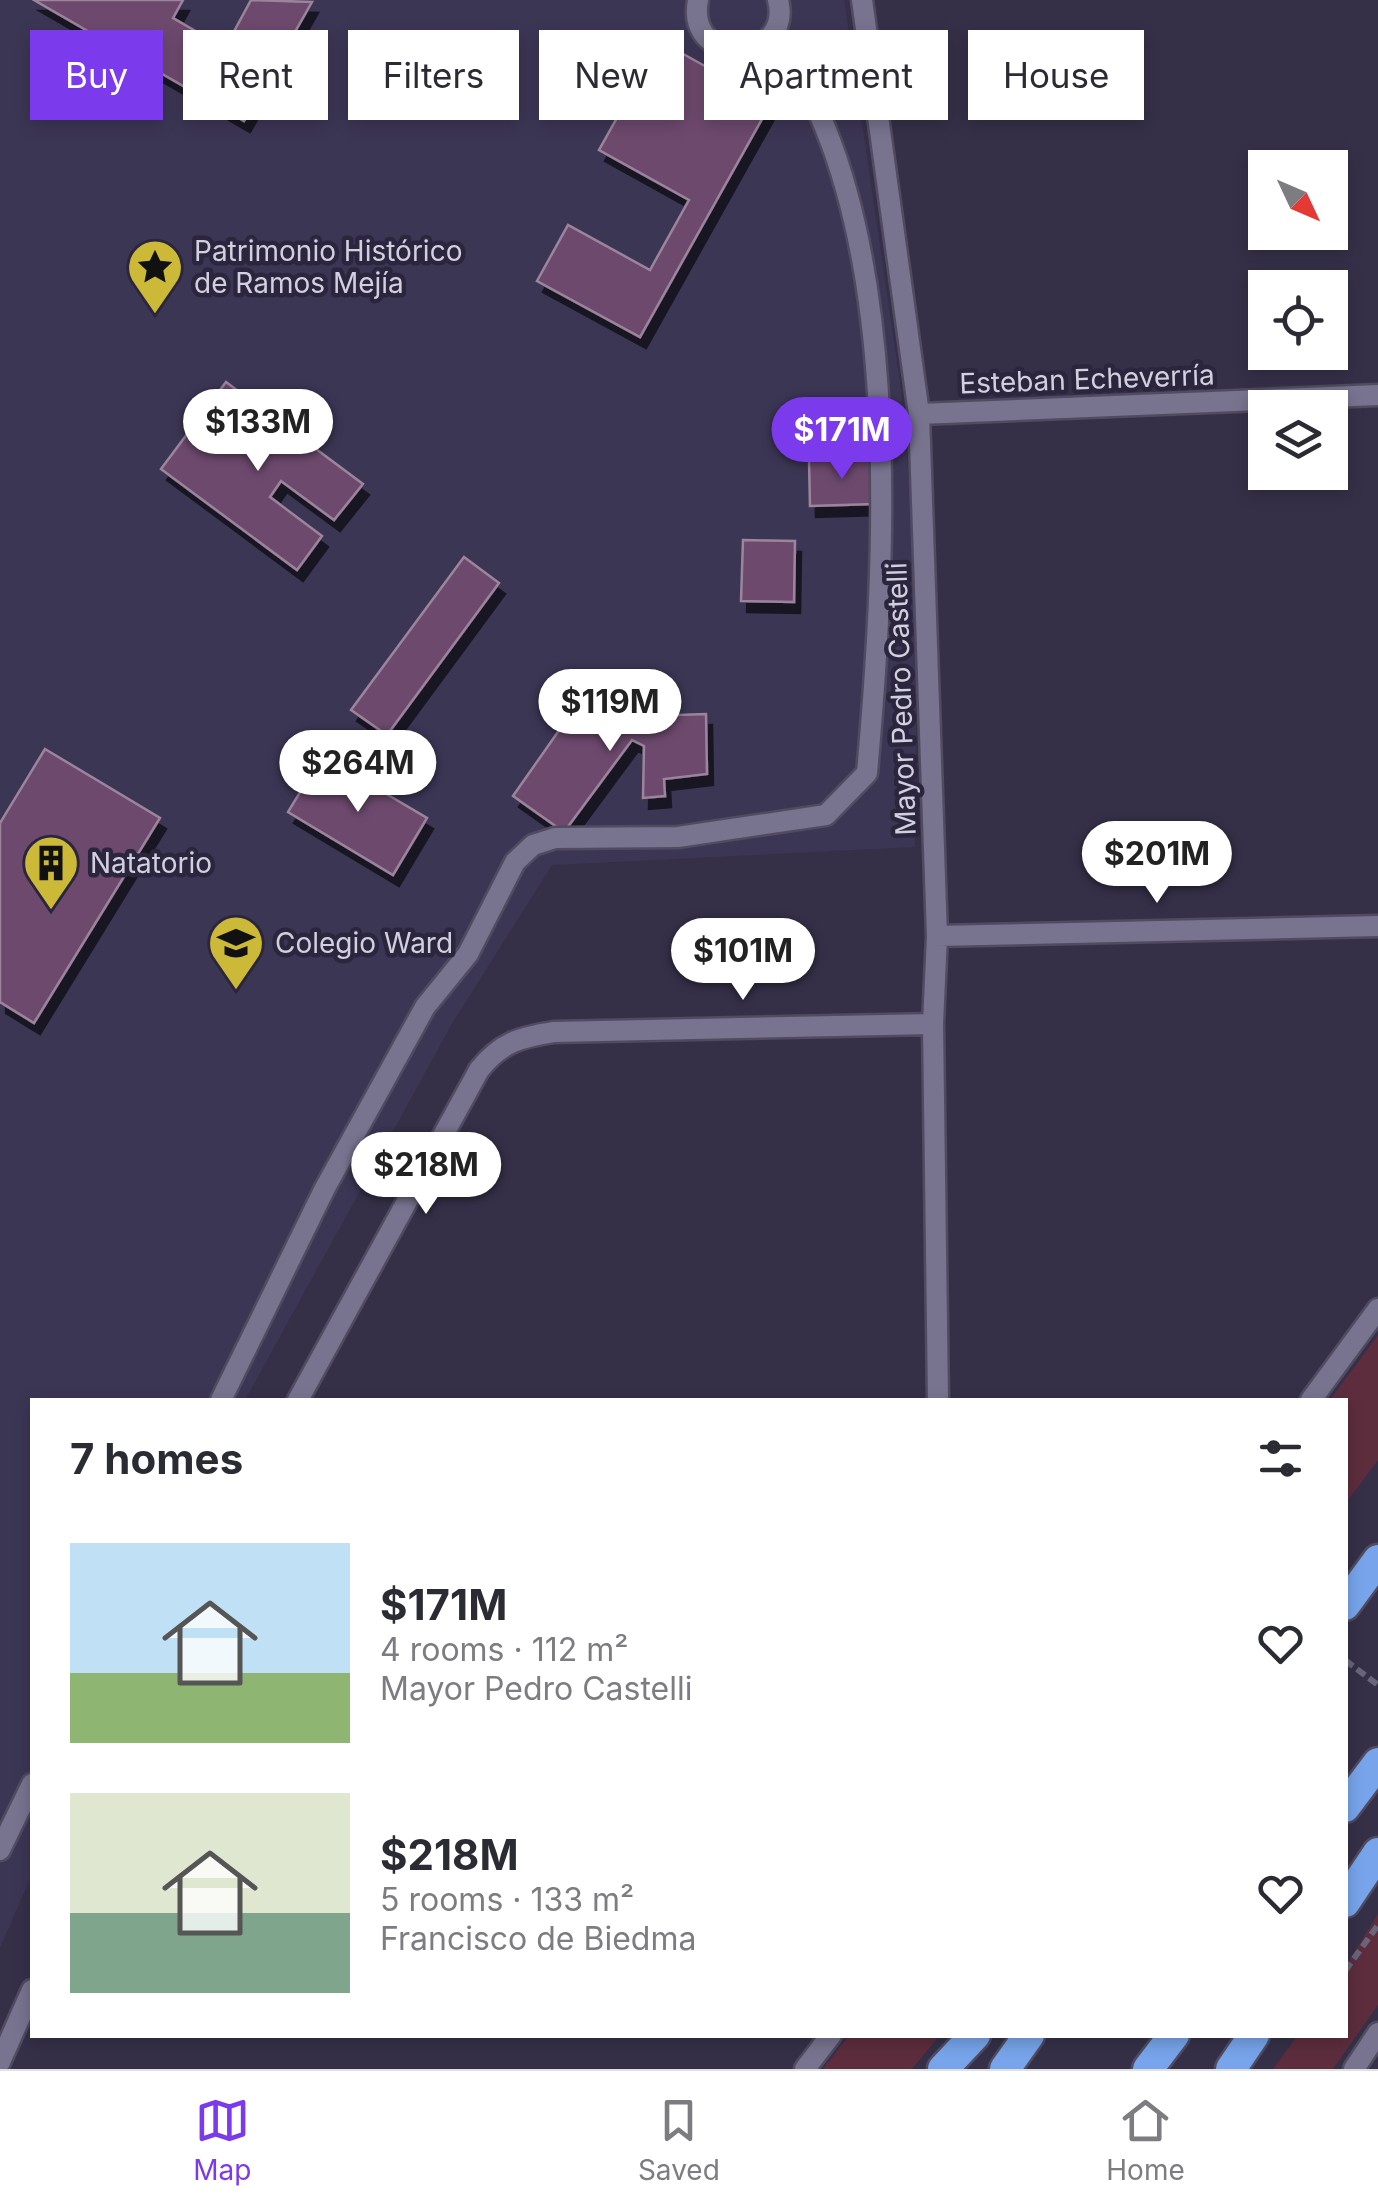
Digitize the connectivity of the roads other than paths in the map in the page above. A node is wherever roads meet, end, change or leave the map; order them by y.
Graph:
1 (698, 0) edge
2 (778, 0) edge
3 (862, 0) edge
4 (775, 30) edge
5 (704, 34) edge
6 (822, 120) edge
7 (1378, 395) edge
8 (918, 414) junction
9 (1378, 926) edge
10 (937, 936) junction
11 (933, 1024) junction
12 (1378, 1309) edge
13 (222, 1398) edge
14 (299, 1398) edge
15 (938, 1398) edge
16 (1312, 1398) edge
17 (1378, 1560) edge
18 (1348, 1601) edge
19 (1378, 1762) edge
20 (30, 1788) edge
21 (1348, 1803) edge
22 (0, 1850) edge
23 (1378, 1853) edge
24 (1348, 1898) edge
25 (30, 1994) edge
26 (1378, 2033) edge
27 (829, 2038) edge
28 (972, 2038) edge
29 (1028, 2038) edge
30 (1172, 2038) edge
31 (1252, 2038) edge
32 (1366, 2058) edge
33 (0, 2062) edge
34 (805, 2069) edge
35 (943, 2069) edge
36 (1004, 2069) edge
37 (1148, 2069) edge
38 (1231, 2069) edge

1 - 5 street
2 - 4 street
3 - 8 street, Mayor Pedro Castelli
6 - 13 street
7 - 8 street, Esteban Echeverría
8 - 10 street, Mayor Pedro Castelli
9 - 10 street
10 - 11 street, Mayor Pedro Castelli
11 - 14 street
11 - 15 street, Mayor Pedro Castelli
12 - 16 street
17 - 18 highway
19 - 21 highway
20 - 22 street
23 - 24 highway
25 - 33 street
26 - 32 street
27 - 34 street
28 - 35 highway
29 - 36 highway
30 - 37 highway
31 - 38 highway

